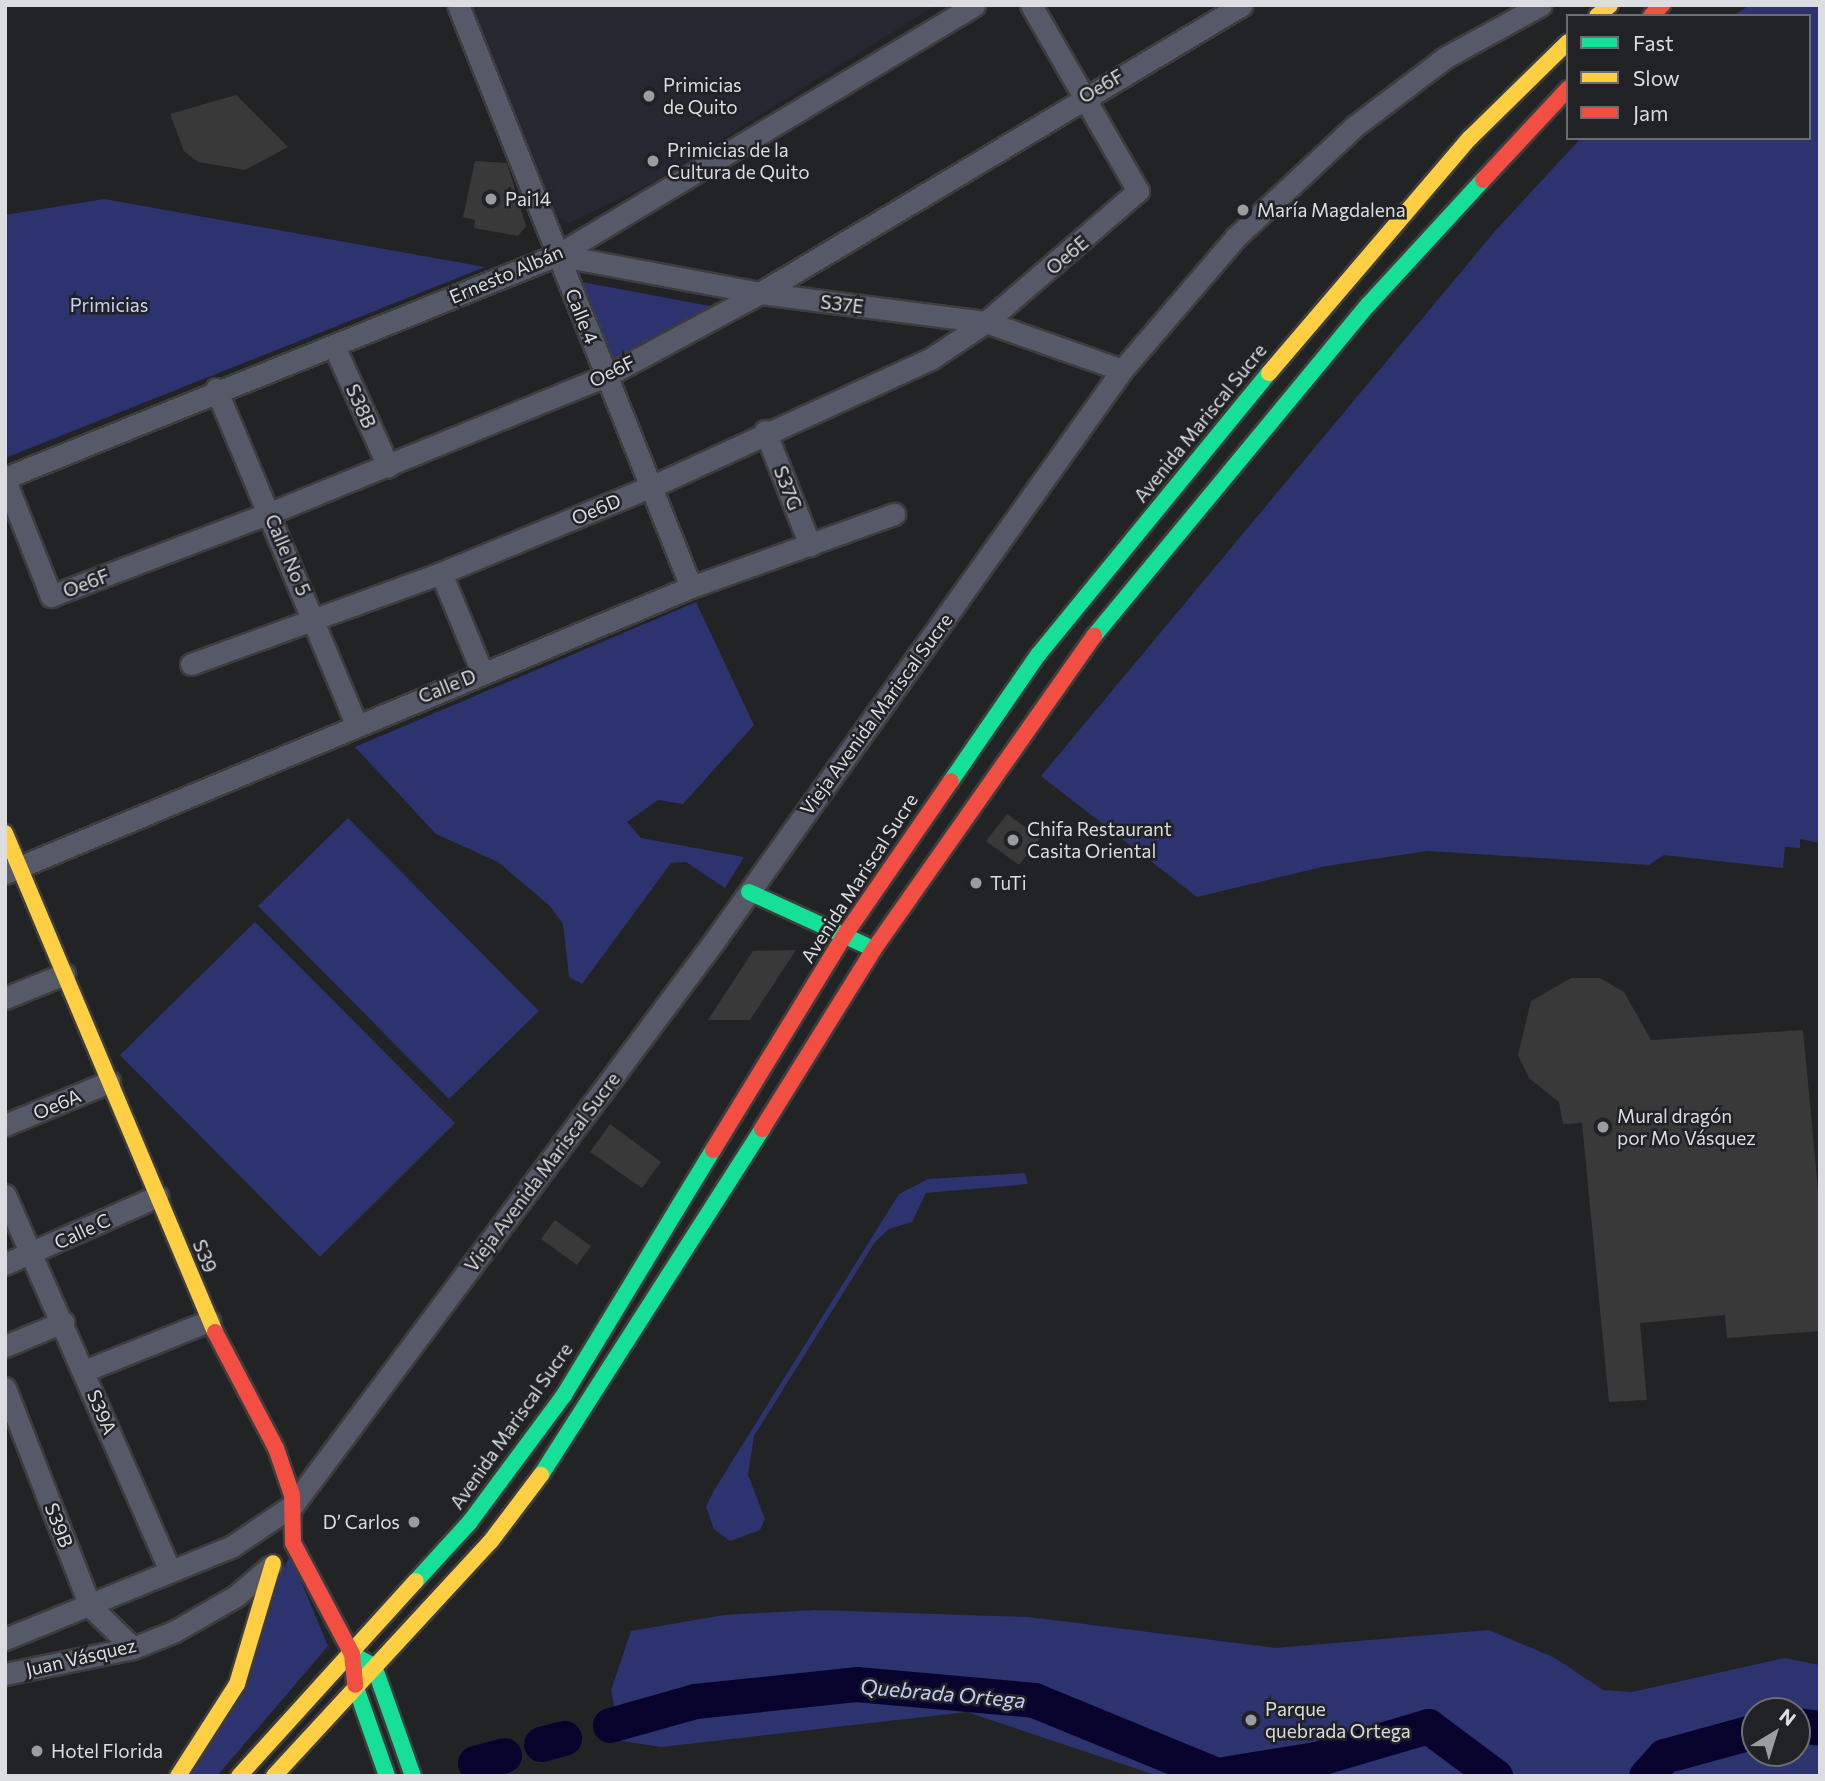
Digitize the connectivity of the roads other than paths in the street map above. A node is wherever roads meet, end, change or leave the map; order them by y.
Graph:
1 (458, 5) edge
2 (974, 5) edge
3 (1031, 5) edge
4 (1541, 5) edge
5 (1228, 9) edge
6 (1566, 44) edge
7 (1566, 91) edge
8 (1084, 95) junction
9 (557, 255) junction
10 (760, 293) junction
11 (986, 322) junction
12 (334, 346) junction
13 (1122, 370) junction
14 (606, 376) junction
15 (216, 389) junction
16 (765, 431) junction
17 (388, 466) junction
18 (5, 479) edge
19 (655, 485) junction
20 (270, 513) junction
21 (894, 514) dead end
22 (810, 545) junction
23 (441, 573) junction
24 (691, 587) junction
25 (316, 621) junction
26 (191, 664) dead end
27 (482, 672) junction
28 (356, 723) junction
29 (5, 833) edge
30 (12, 870) edge
31 (750, 892) junction
32 (844, 936) junction
33 (874, 949) junction
34 (64, 974) junction
35 (5, 998) edge
36 (108, 1082) junction
37 (5, 1125) edge
38 (723, 1132) junction
39 (750, 1150) junction
40 (5, 1195) edge
41 (158, 1196) junction
42 (32, 1254) junction
43 (5, 1264) edge
44 (209, 1321) junction
45 (63, 1322) junction
46 (5, 1346) edge
47 (84, 1371) junction
48 (7, 1396) edge
49 (293, 1505) junction
50 (293, 1544) junction
51 (273, 1563) junction
52 (170, 1571) junction
53 (90, 1606) junction
54 (5, 1639) edge
55 (133, 1648) junction
56 (352, 1654) junction
57 (374, 1666) junction
58 (5, 1674) edge
59 (355, 1686) junction
60 (178, 1776) edge
61 (239, 1776) edge
62 (274, 1776) edge
63 (387, 1776) edge
64 (413, 1776) edge

1 - 9 street, Calle 4
2 - 9 street, Ernesto Albán
3 - 8 street
4 - 13 street, Vieja Avenida Mariscal Sucre
5 - 8 street, Oe6F
6 - 32 main road, Avenida Mariscal Sucre
7 - 33 main road
8 - 10 street, Oe6F
8 - 11 street, Oe6E
9 - 10 street, S37E
9 - 12 street, Ernesto Albán
9 - 14 street, Calle 4
10 - 11 street, S37E
10 - 14 street, Oe6F
11 - 13 street, S37E
11 - 16 street, Oe6D
12 - 15 street, Ernesto Albán
12 - 17 street, S38B
13 - 31 street, Vieja Avenida Mariscal Sucre
14 - 17 street, Oe6F
14 - 19 street, Calle 4
15 - 18 street, Ernesto Albán
15 - 20 street, Calle No 5
16 - 19 street, Oe6D
16 - 22 street, S37G
17 - 20 street, Oe6F
18 - 20 street, Oe6F
19 - 23 street, Oe6D
19 - 24 street, Calle 4
20 - 25 street, Calle No 5
21 - 22 street, Calle D
22 - 24 street, Calle D
23 - 25 street, Oe6D
23 - 27 street
24 - 27 street, Calle D
25 - 26 street, Oe6D
25 - 28 street, Calle No 5
27 - 28 street, Calle D
28 - 30 street, Calle D
29 - 30 main road, S39
30 - 34 main road, S39
31 - 32 main road
31 - 49 street, Vieja Avenida Mariscal Sucre
32 - 33 main road
32 - 38 main road, Avenida Mariscal Sucre
33 - 39 main road
34 - 35 street
34 - 36 main road, S39
36 - 37 street, Oe6A
36 - 41 main road, S39
38 - 39 main road
38 - 56 main road, Avenida Mariscal Sucre
39 - 57 main road
40 - 42 street, S39A
41 - 42 street, Calle C
41 - 44 main road, S39
42 - 43 street, Calle C
42 - 45 street, S39A
44 - 47 street
44 - 49 main road, S39
45 - 46 street
45 - 47 street, S39A
47 - 52 street, S39A
48 - 53 street, S39B
49 - 50 main road, S39
49 - 52 street, Juan Vásquez
50 - 51 street, Juan Vásquez
50 - 56 main road, S39
51 - 55 street, Juan Vásquez
51 - 60 main road
52 - 53 street, Juan Vásquez
53 - 54 street, Juan Vásquez
53 - 55 street, S39B
55 - 58 street, Juan Vásquez
56 - 57 main road
56 - 59 main road
56 - 61 main road, Avenida Mariscal Sucre
57 - 59 main road
57 - 64 main road
59 - 62 main road
59 - 63 main road

